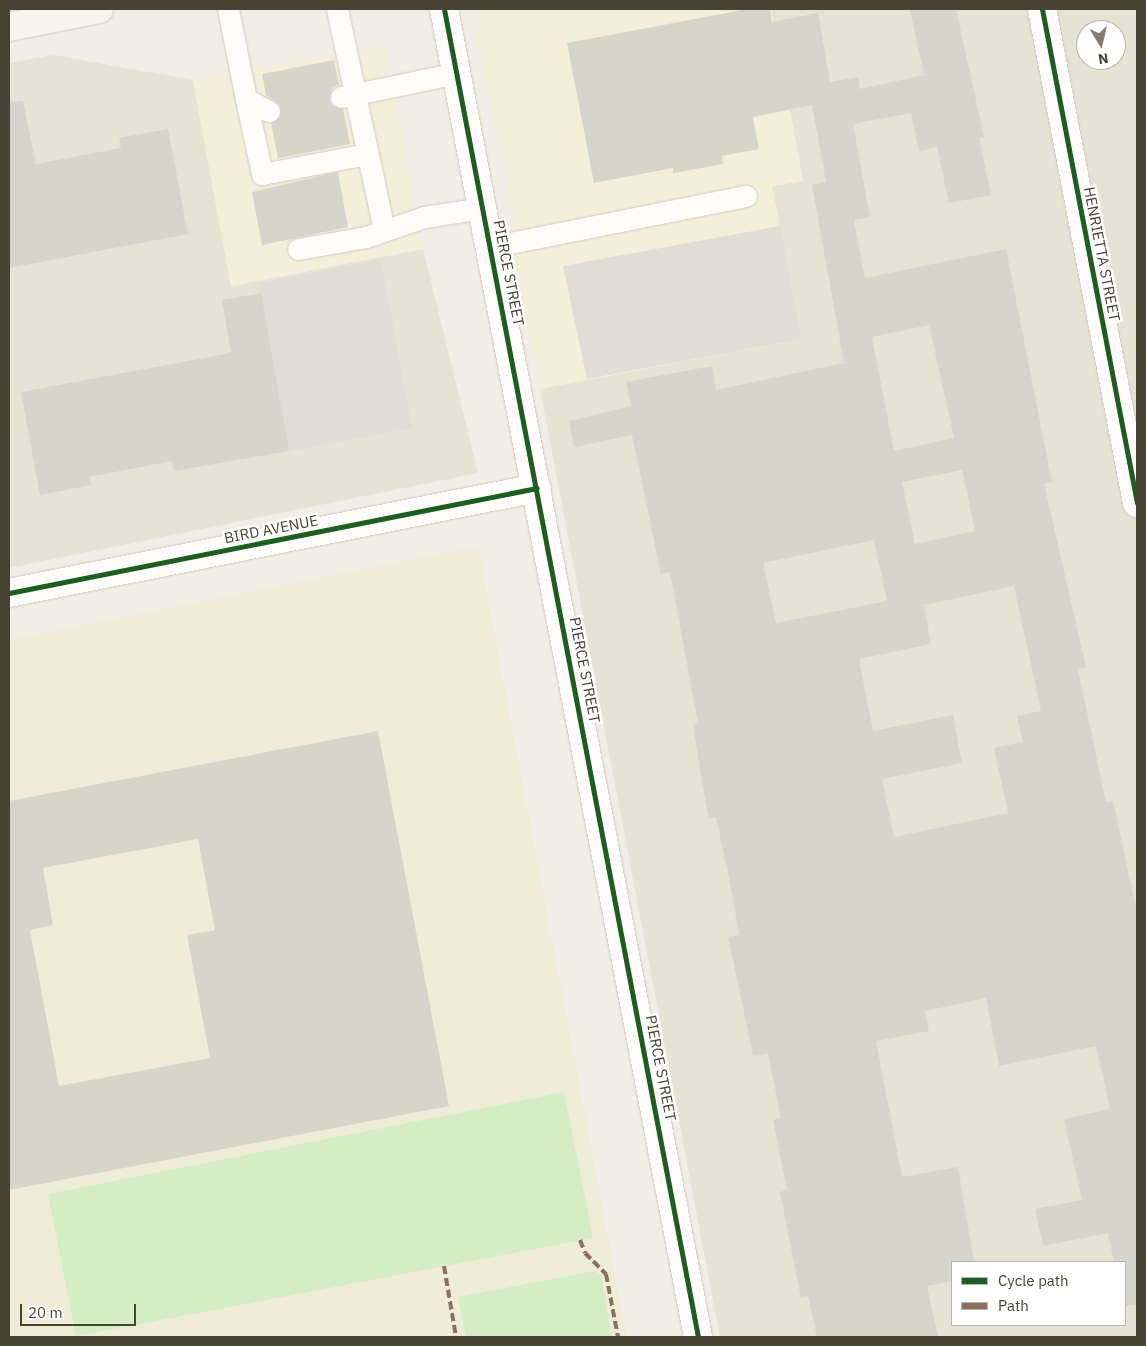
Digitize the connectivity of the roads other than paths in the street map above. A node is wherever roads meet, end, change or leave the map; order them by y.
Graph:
1 (99, 9) edge
2 (228, 9) edge
3 (337, 9) edge
4 (444, 9) edge
5 (1042, 9) edge
6 (9, 27) edge
7 (457, 73) junction
8 (348, 96) junction
9 (246, 99) junction
10 (269, 111) dead end
11 (367, 154) junction
12 (746, 196) dead end
13 (483, 208) junction
14 (384, 230) junction
15 (490, 247) junction
16 (298, 249) dead end
17 (537, 488) junction
18 (1137, 503) edge
19 (9, 593) edge
20 (698, 1337) edge

1 - 6 main road
2 - 9 lane
3 - 8 lane
4 - 7 street, PIERCE STREET
5 - 18 street, HENRIETTA STREET
7 - 8 lane
7 - 13 street, PIERCE STREET
8 - 11 lane
9 - 10 lane
9 - 11 lane
11 - 14 lane
12 - 15 lane
13 - 14 lane
13 - 15 street, PIERCE STREET
14 - 16 lane
15 - 17 street, PIERCE STREET
17 - 19 street, BIRD AVENUE
17 - 20 street, PIERCE STREET

